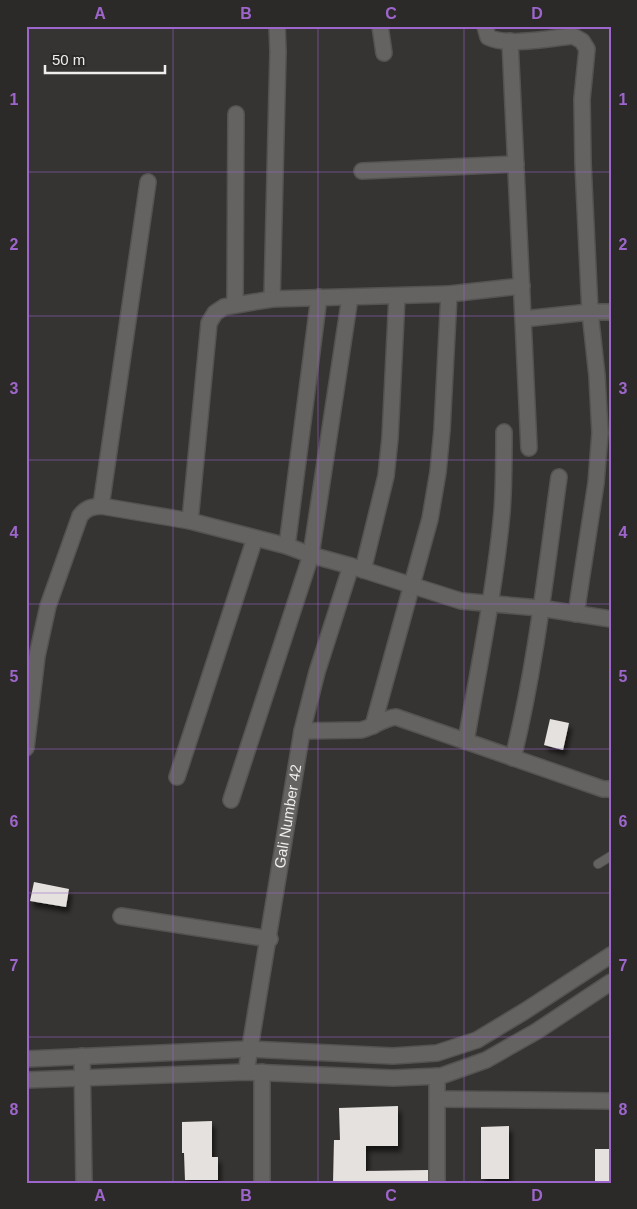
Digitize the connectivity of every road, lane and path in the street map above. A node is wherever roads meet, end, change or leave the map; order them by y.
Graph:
1 (277, 26) edge
2 (380, 26) edge
3 (485, 26) edge
4 (510, 42) junction
5 (384, 53) dead end
6 (236, 114) dead end
7 (516, 164) junction
8 (362, 171) dead end
9 (148, 182) dead end
10 (522, 286) junction
11 (449, 294) junction
12 (397, 296) junction
13 (319, 297) junction
14 (350, 297) junction
15 (272, 299) junction
16 (235, 305) junction
17 (590, 312) junction
18 (611, 312) edge
19 (523, 318) junction
20 (504, 432) dead end
21 (529, 448) dead end
22 (558, 477) dead end
23 (101, 506) junction
24 (190, 521) junction
25 (255, 538) junction
26 (287, 546) junction
27 (311, 556) junction
28 (357, 568) junction
29 (411, 585) junction
30 (490, 605) junction
31 (540, 608) junction
32 (576, 614) junction
33 (611, 619) edge
34 (373, 726) junction
35 (302, 731) junction
36 (466, 742) junction
37 (26, 748) edge
38 (513, 758) junction
39 (177, 777) dead end
40 (611, 789) edge
41 (231, 800) dead end
42 (611, 856) edge
43 (598, 864) dead end
44 (121, 916) dead end
45 (270, 939) junction
46 (611, 955) edge
47 (611, 982) edge
48 (250, 1050) junction
49 (82, 1056) junction
50 (26, 1059) edge
51 (254, 1072) junction
52 (437, 1076) junction
53 (83, 1079) junction
54 (26, 1080) edge
55 (437, 1099) junction
56 (611, 1101) edge
57 (84, 1183) edge
58 (262, 1183) edge
59 (437, 1183) edge

1 - 15 street
2 - 5 street
3 - 4 street
4 - 7 street
4 - 17 street
6 - 16 street
7 - 8 street
7 - 10 street
9 - 23 street
10 - 11 street
10 - 19 street
11 - 12 street
11 - 29 street
12 - 14 street
12 - 28 street, Gali Number 42
13 - 14 street
13 - 15 street
13 - 26 street
14 - 27 street
15 - 16 street
16 - 24 street
17 - 18 street
17 - 19 street
17 - 32 street
19 - 21 street
20 - 30 street
22 - 31 street
23 - 24 street
23 - 37 street
24 - 25 street
25 - 26 street
25 - 39 street
26 - 27 street
27 - 28 street
27 - 41 street
28 - 29 street
28 - 35 street, Gali Number 42
29 - 30 street
29 - 34 street
30 - 31 street
30 - 36 street
31 - 32 street
31 - 38 street
32 - 33 street
34 - 35 street
34 - 36 street
35 - 45 street, Gali Number 42
36 - 38 street
38 - 40 street
42 - 43 lane
44 - 45 street
45 - 48 street, Gali Number 42
46 - 48 street
47 - 52 street
48 - 49 street
48 - 51 street, Gali Number 42
49 - 50 street
49 - 53 street
51 - 52 street
51 - 53 street
51 - 58 street, Gali Number 42
52 - 55 street
53 - 54 street
53 - 57 street
55 - 56 street
55 - 59 street

